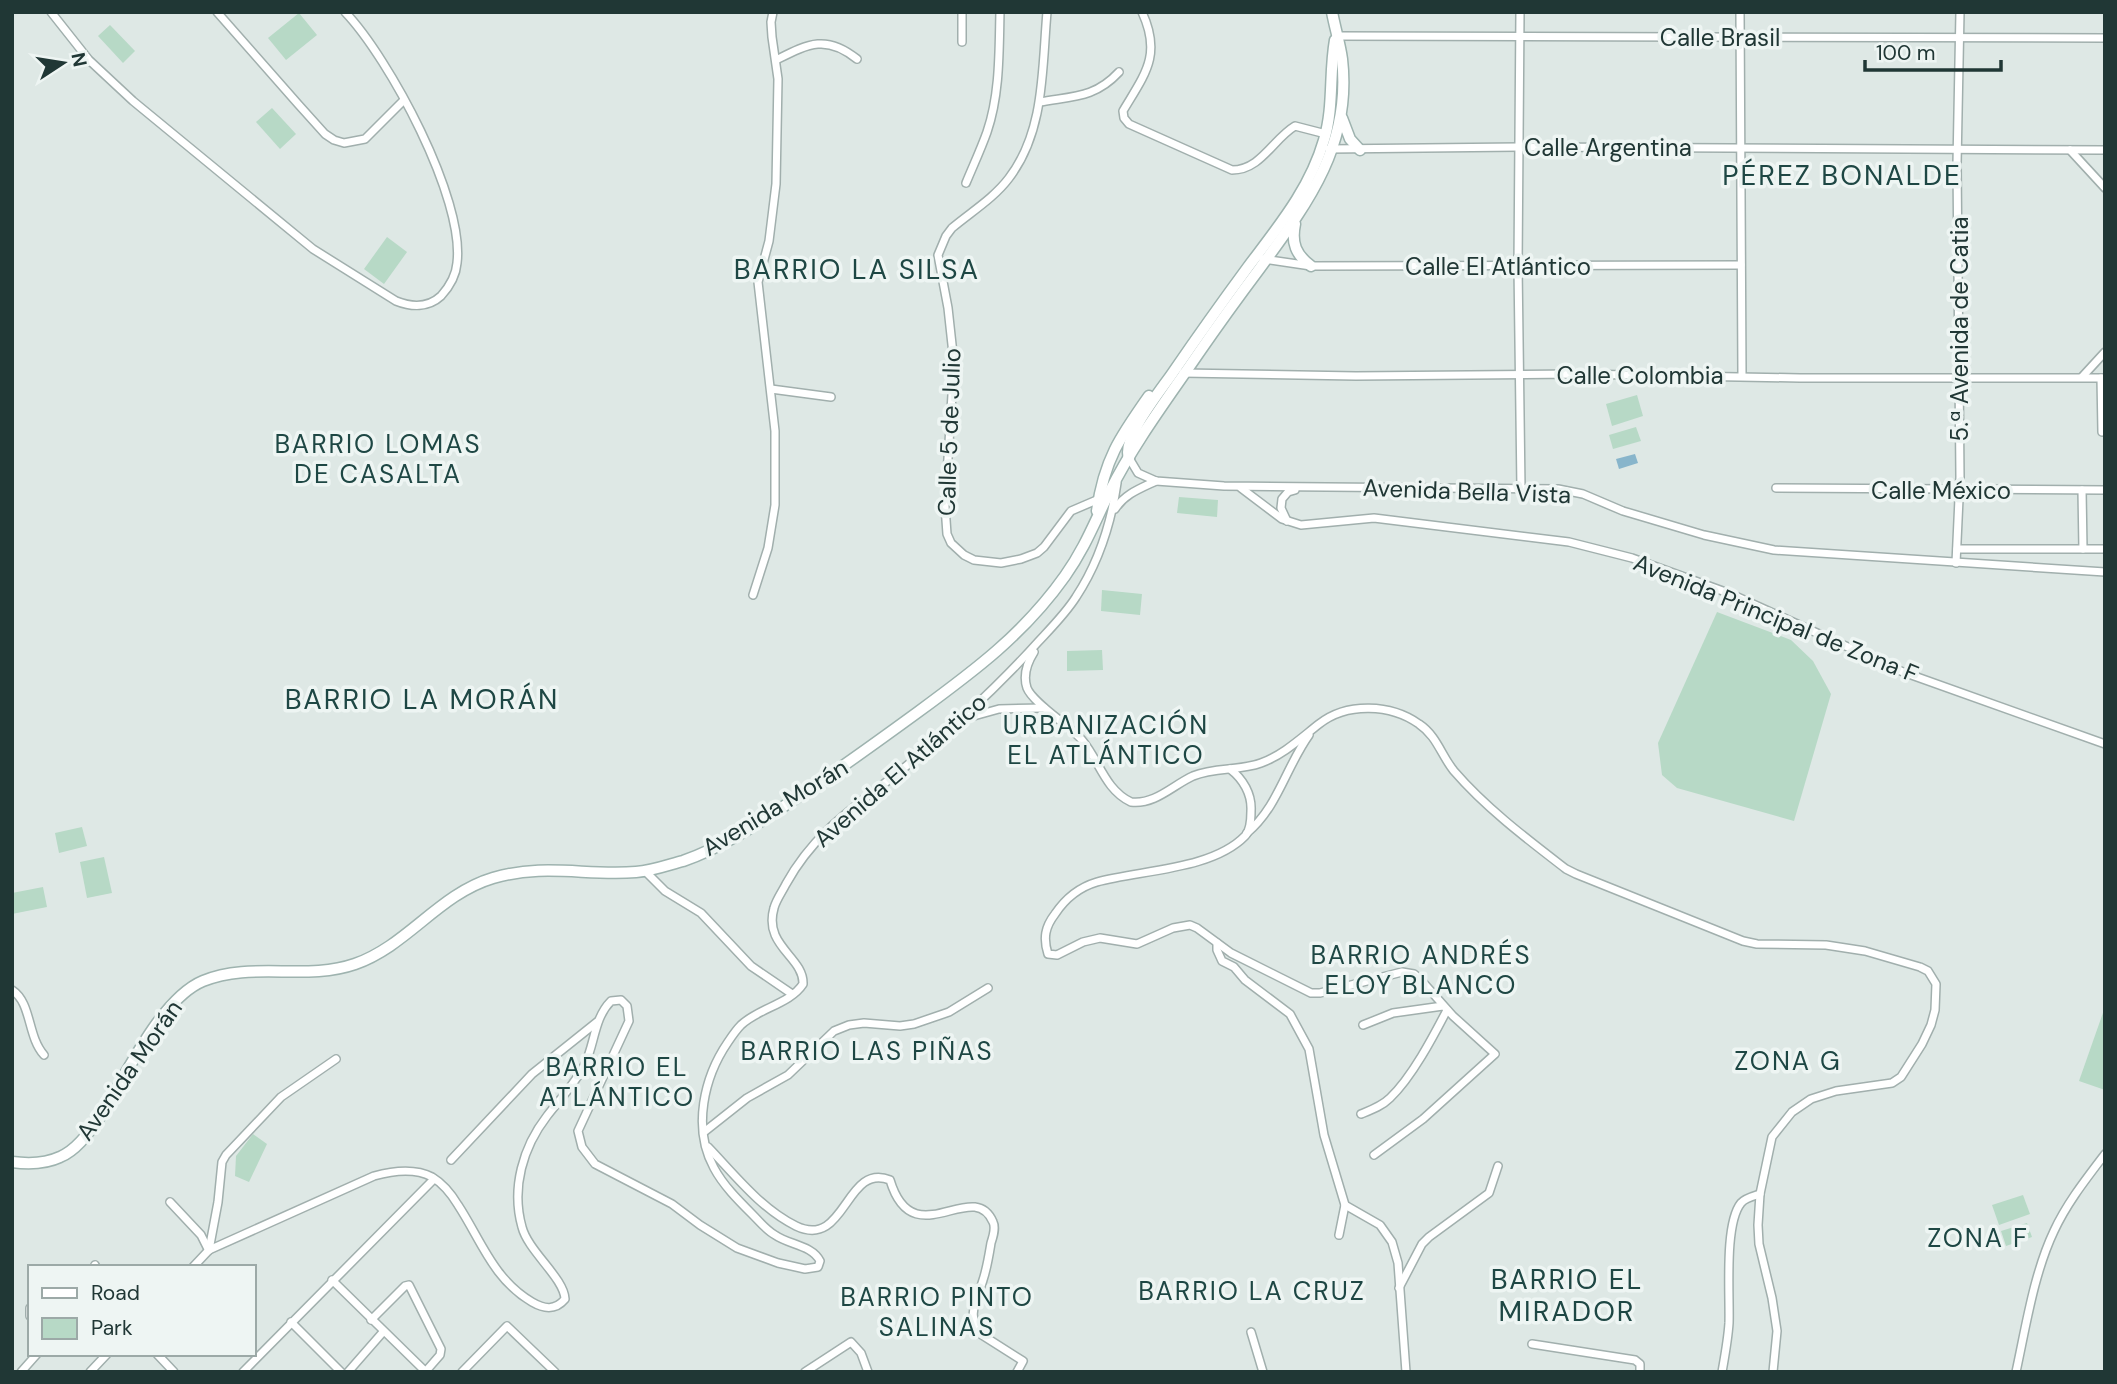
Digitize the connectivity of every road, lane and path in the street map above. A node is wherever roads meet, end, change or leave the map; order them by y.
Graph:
1 (51, 12) edge
2 (217, 12) edge
3 (345, 12) edge
4 (773, 12) edge
5 (961, 12) edge
6 (1000, 12) edge
7 (1046, 12) edge
8 (1142, 12) edge
9 (1150, 12) edge
10 (1332, 12) edge
11 (1520, 12) edge
12 (1740, 12) edge
13 (1960, 12) edge
14 (1147, 23) junction
15 (1336, 36) junction
16 (1520, 36) junction
17 (1740, 37) junction
18 (1959, 37) junction
19 (2105, 38) edge
20 (962, 42) dead end
21 (857, 59) dead end
22 (776, 60) junction
23 (1119, 72) dead end
24 (403, 101) junction
25 (1040, 102) junction
26 (1341, 105) junction
27 (1326, 134) junction
28 (1519, 146) junction
29 (1740, 147) junction
30 (1327, 149) junction
31 (1360, 150) junction
32 (1958, 150) junction
33 (2070, 150) junction
34 (2105, 150) edge
35 (966, 183) dead end
36 (2105, 188) edge
37 (1301, 203) junction
38 (1296, 220) junction
39 (1261, 258) junction
40 (1741, 265) junction
41 (1311, 266) junction
42 (1518, 266) junction
43 (2105, 352) edge
44 (1180, 371) junction
45 (1520, 374) junction
46 (1742, 376) junction
47 (1960, 376) junction
48 (2082, 377) junction
49 (2103, 378) edge
50 (1164, 386) junction
51 (771, 389) junction
52 (831, 397) dead end
53 (2102, 432) dead end
54 (1122, 435) junction
55 (1129, 458) junction
56 (1118, 479) junction
57 (1156, 481) junction
58 (1306, 486) junction
59 (1241, 487) junction
60 (1776, 488) dead end
61 (1521, 489) junction
62 (1959, 490) junction
63 (2082, 490) junction
64 (2105, 490) edge
65 (1099, 499) junction
66 (1113, 513) junction
67 (1287, 522) junction
68 (1096, 524) junction
69 (1957, 550) junction
70 (2082, 550) junction
71 (2105, 550) edge
72 (1956, 563) junction
73 (2105, 572) edge
74 (753, 595) dead end
75 (1045, 634) junction
76 (1048, 708) junction
77 (959, 721) junction
78 (1314, 729) junction
79 (2105, 744) edge
80 (1230, 769) junction
81 (1247, 833) junction
82 (645, 872) junction
83 (1217, 943) junction
84 (988, 988) dead end
85 (12, 990) edge
86 (792, 994) junction
87 (1445, 1008) junction
88 (597, 1023) junction
89 (1363, 1025) dead end
90 (44, 1055) dead end
91 (336, 1059) dead end
92 (1362, 1114) dead end
93 (704, 1132) junction
94 (707, 1147) junction
95 (2105, 1154) edge
96 (1374, 1155) dead end
97 (451, 1160) dead end
98 (12, 1162) edge
99 (1498, 1166) dead end
100 (434, 1179) junction
101 (1760, 1194) junction
102 (170, 1202) dead end
103 (1345, 1205) junction
104 (1339, 1235) dead end
105 (208, 1250) junction
106 (195, 1265) edge
107 (332, 1280) junction
108 (1399, 1288) junction
109 (371, 1320) junction
110 (291, 1322) junction
111 (383, 1332) junction
112 (1251, 1332) dead end
113 (1532, 1344) dead end
114 (35, 1356) edge
115 (105, 1356) edge
116 (159, 1356) edge
117 (333, 1364) junction
118 (1640, 1368) edge
119 (21, 1372) edge
120 (90, 1372) edge
121 (174, 1372) edge
122 (243, 1372) edge
123 (325, 1372) edge
124 (341, 1372) edge
125 (348, 1372) edge
126 (426, 1372) edge
127 (463, 1372) edge
128 (555, 1372) edge
129 (806, 1372) edge
130 (868, 1372) edge
131 (1017, 1372) edge
132 (1263, 1372) edge
133 (1406, 1372) edge
134 (1722, 1372) edge
135 (1773, 1372) edge
136 (2016, 1372) edge

1 - 24 street
2 - 24 street
3 - 24 street
4 - 22 street
5 - 20 street
6 - 35 street
7 - 25 street, Calle 5 de Julio
8 - 14 street
9 - 14 street
10 - 15 main road
11 - 16 street
12 - 17 street
13 - 18 street, 5.ª Avenida de Catia
14 - 27 street
15 - 16 street, Calle Brasil
15 - 26 main road
15 - 27 main road
16 - 17 street, Calle Brasil
16 - 28 street
17 - 18 street, Calle Brasil
17 - 29 street
18 - 19 street, Calle Brasil
18 - 32 street, 5.ª Avenida de Catia
21 - 22 street
22 - 51 street
23 - 25 street
25 - 65 street, Calle 5 de Julio
26 - 30 main road
26 - 31 main road
27 - 30 main road
28 - 29 street, Calle Argentina
28 - 31 street, Calle Argentina
28 - 42 street
29 - 32 street, Calle Argentina
29 - 40 street
30 - 31 street, Calle Argentina
30 - 37 main road
32 - 33 street, Calle Argentina
32 - 47 street, 5.ª Avenida de Catia
33 - 34 street, Calle Argentina
33 - 36 street
37 - 38 main road
37 - 39 main road
38 - 39 main road
38 - 41 main road
39 - 41 street, Calle El Atlántico
39 - 44 main road
40 - 42 street, Calle El Atlántico
40 - 46 street
41 - 42 street, Calle El Atlántico
42 - 45 street
43 - 48 street
44 - 45 street, Calle Colombia
44 - 50 main road
44 - 55 main road
45 - 46 street, Calle Colombia
45 - 61 street
46 - 47 street, Calle Colombia
47 - 48 street, Calle Colombia
47 - 62 street, 5.ª Avenida de Catia
48 - 49 street, Calle Colombia
49 - 53 street
50 - 54 main road, Avenida Morán
50 - 55 main road
51 - 52 street
51 - 74 street
54 - 56 main road
54 - 65 main road, Avenida Morán
55 - 56 main road, Avenida Morán
55 - 57 street
56 - 66 street, Avenida El Atlántico
56 - 68 main road, Avenida Morán
57 - 59 street, Avenida Bella Vista
57 - 66 street
58 - 59 street, Avenida Bella Vista
58 - 61 street, Avenida Bella Vista
58 - 67 street
59 - 67 street
60 - 62 street, Calle México
61 - 72 street, Avenida Bella Vista
62 - 63 street, Calle México
62 - 69 street, 5.ª Avenida de Catia
63 - 64 street, Calle México
63 - 70 street
65 - 68 main road, Avenida Morán
66 - 75 street, Avenida El Atlántico
67 - 79 street, Avenida Principal de Zona F
68 - 82 main road, Avenida Morán
69 - 70 street
69 - 72 street, 5.ª Avenida de Catia
70 - 71 street
72 - 73 street, Avenida Bella Vista
75 - 76 street
75 - 77 street, Avenida El Atlántico
76 - 77 street
76 - 80 street
77 - 86 street, Avenida El Atlántico
78 - 80 street
78 - 81 street
78 - 101 street
80 - 81 street
81 - 83 street
82 - 86 street
82 - 98 main road, Avenida Morán
83 - 87 street
83 - 103 street
84 - 93 street
85 - 90 street
86 - 93 street
87 - 89 street
87 - 92 street
87 - 96 street
88 - 94 street
88 - 97 street
88 - 100 street
91 - 105 street
93 - 94 street
94 - 131 street
95 - 136 street
99 - 108 street
100 - 105 street
100 - 107 street
101 - 134 street
101 - 135 street
102 - 105 street
103 - 104 street
103 - 108 street
105 - 106 street
107 - 109 street
107 - 110 street
108 - 133 street
109 - 111 street
109 - 126 street
110 - 117 street
110 - 122 street
111 - 125 street
111 - 126 street
112 - 132 street
113 - 118 street
114 - 119 street
115 - 120 street
116 - 121 street
117 - 123 street
117 - 124 street
127 - 128 street
129 - 130 street

